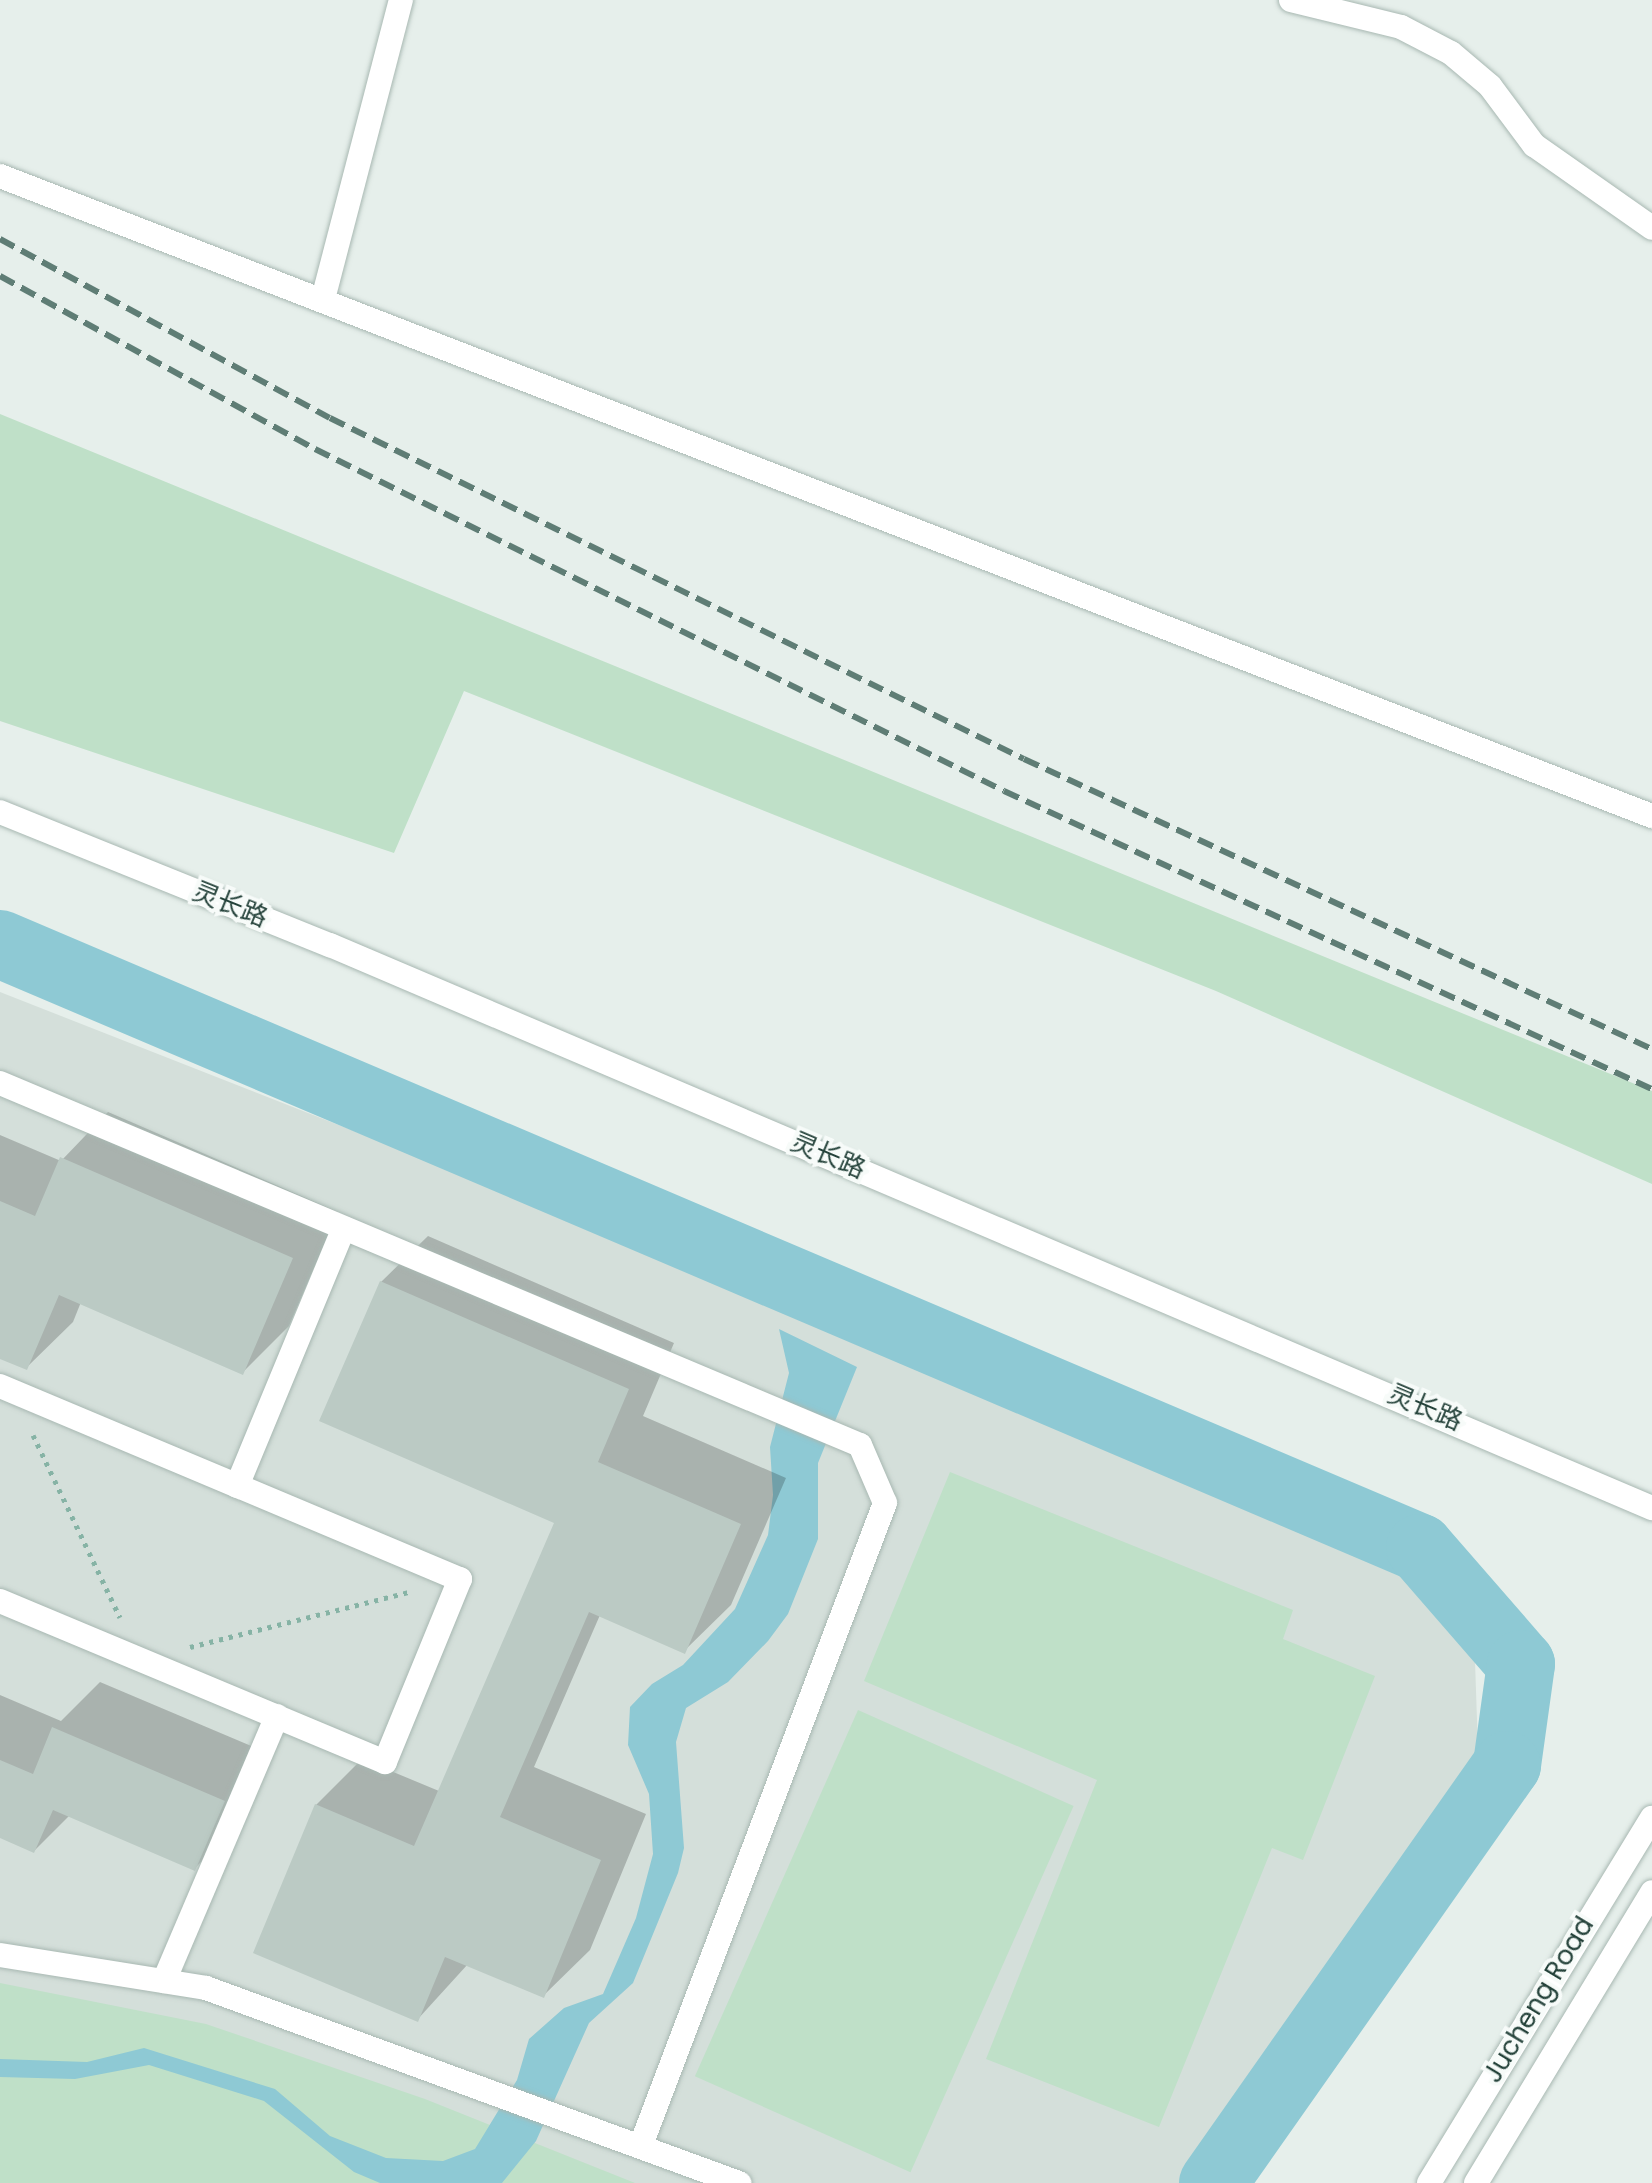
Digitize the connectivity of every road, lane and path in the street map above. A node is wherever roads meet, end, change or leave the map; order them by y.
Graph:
1 (401, 0) edge
2 (1291, 0) edge
3 (0, 176) edge
4 (1652, 228) edge
5 (323, 299) junction
6 (0, 812) edge
7 (1652, 816) edge
8 (0, 1083) edge
9 (344, 1228) junction
10 (6, 1389) edge
11 (237, 1486) junction
12 (1652, 1508) edge
13 (460, 1579) junction
14 (0, 1601) edge
15 (140, 1659) junction
16 (277, 1716) junction
17 (1652, 1818) edge
18 (1652, 1892) edge
19 (0, 1955) edge
20 (164, 1981) junction
21 (639, 2144) junction
22 (739, 2183) edge
23 (1429, 2183) edge
24 (1476, 2183) edge

1 - 5 street
2 - 4 street
3 - 5 street
5 - 7 street
6 - 12 street, 灵长路
8 - 9 street
9 - 11 street
9 - 21 street
10 - 11 street
10 - 15 path
11 - 13 street
13 - 15 path
13 - 16 street
14 - 15 street
15 - 16 street
16 - 20 street
17 - 23 street, Jucheng Road
18 - 24 street, Jucheng Road
19 - 20 street
20 - 21 street
21 - 22 street

